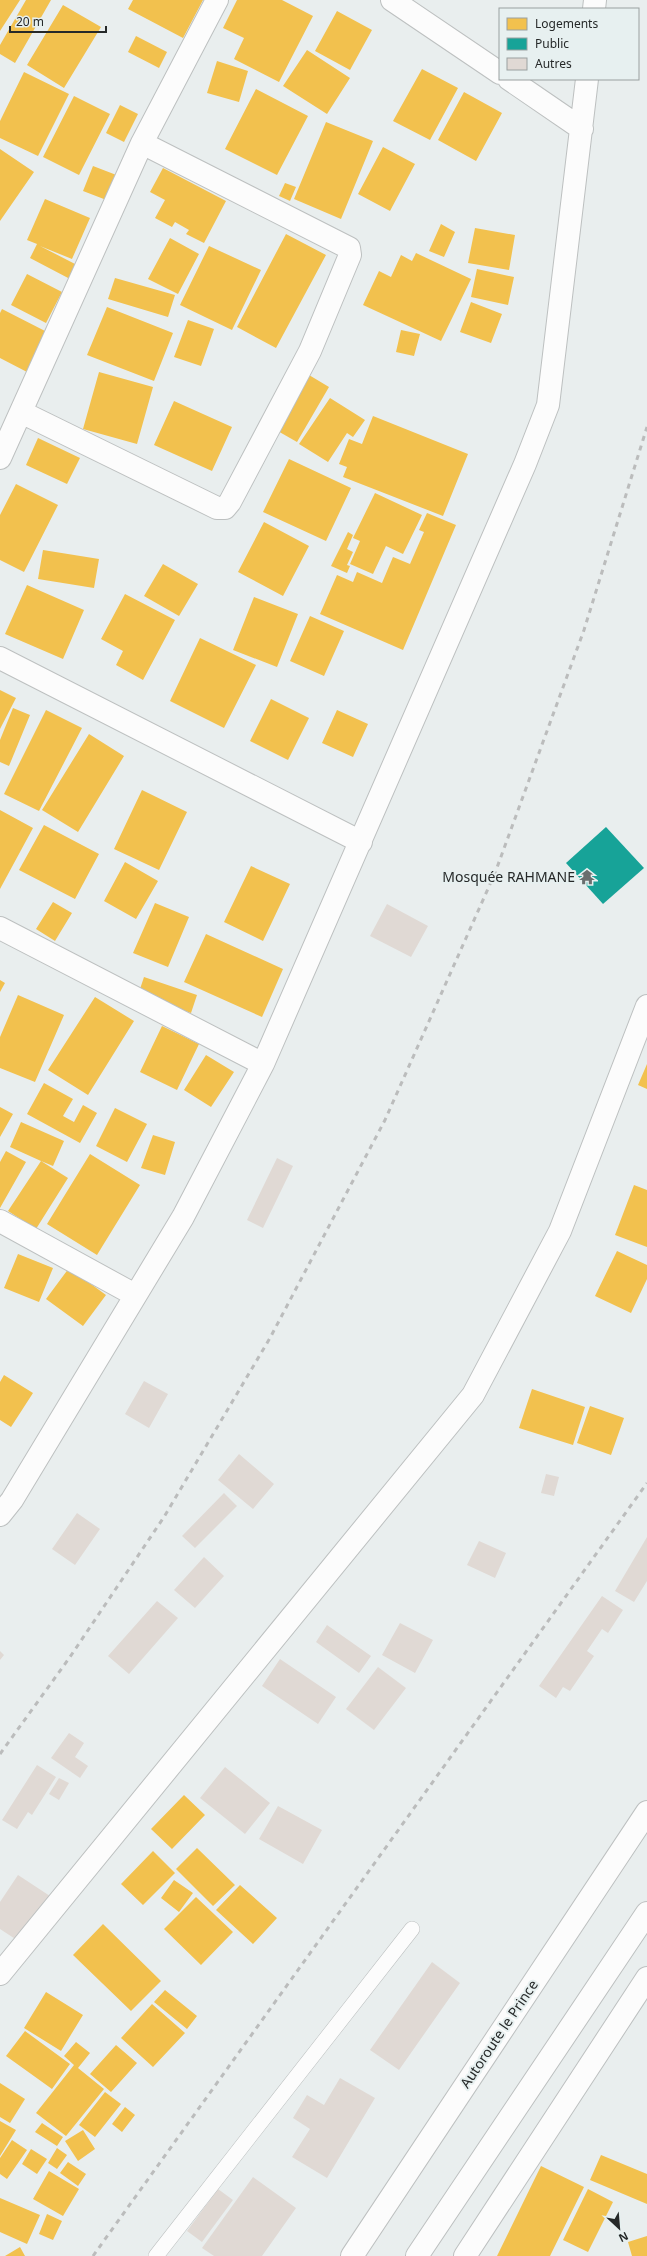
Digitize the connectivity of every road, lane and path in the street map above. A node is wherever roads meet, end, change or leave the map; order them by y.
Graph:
1 (217, 0) edge
2 (392, 0) edge
3 (499, 72) edge
4 (509, 80) edge
5 (587, 80) edge
6 (582, 129) junction
7 (142, 143) junction
8 (21, 412) junction
9 (0, 458) edge
10 (0, 658) edge
11 (361, 842) junction
12 (0, 928) edge
13 (647, 1006) edge
14 (263, 1064) junction
15 (0, 1221) edge
16 (136, 1295) junction
17 (4, 1503) edge
18 (647, 1812) edge
19 (647, 1913) edge
20 (412, 1929) dead end
21 (0, 1974) edge
22 (647, 1978) edge
23 (156, 2256) edge
24 (352, 2256) edge
25 (417, 2256) edge
26 (465, 2256) edge

1 - 7 street
2 - 3 street
4 - 6 street
5 - 6 street
6 - 11 street
7 - 8 street
7 - 8 street
8 - 9 street
10 - 11 street
11 - 14 street
12 - 14 street
13 - 21 street
14 - 16 street
15 - 16 street
16 - 17 street
18 - 24 street, Autoroute le Prince
19 - 25 street
20 - 23 lane
22 - 26 street

